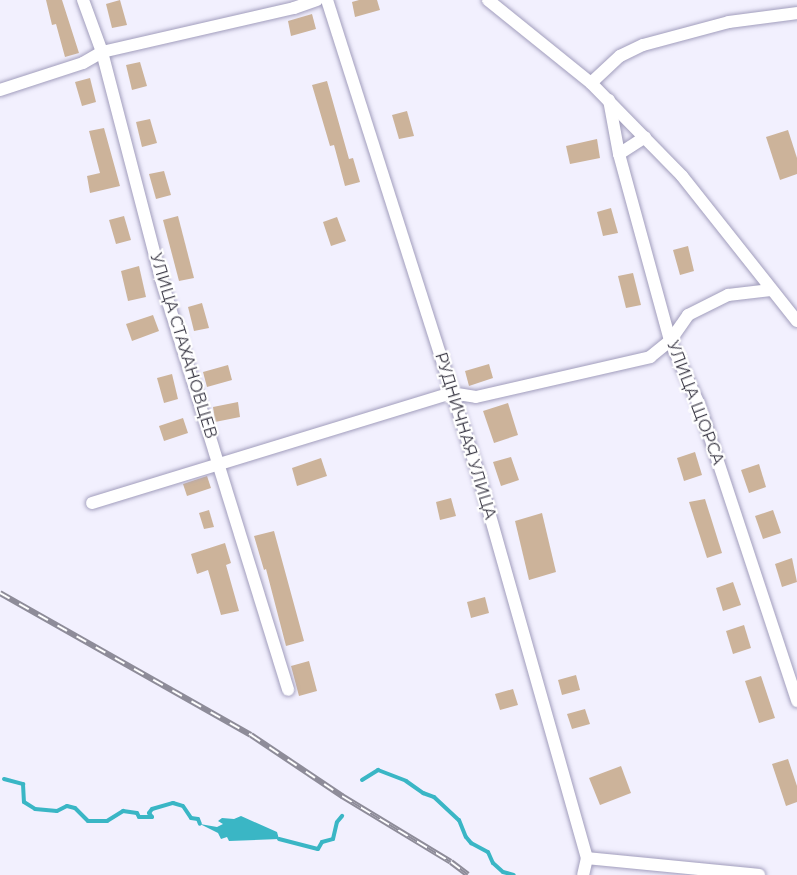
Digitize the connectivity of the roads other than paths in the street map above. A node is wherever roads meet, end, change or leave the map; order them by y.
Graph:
1 (83, 0) edge
2 (317, 0) edge
3 (327, 0) edge
4 (488, 0) edge
5 (797, 13) edge
6 (102, 52) junction
7 (591, 83) junction
8 (0, 90) edge
9 (609, 100) junction
10 (645, 137) junction
11 (619, 154) junction
12 (771, 290) junction
13 (797, 321) edge
14 (670, 341) junction
15 (451, 393) junction
16 (219, 463) junction
17 (92, 503) dead end
18 (288, 690) dead end
19 (797, 701) edge
20 (586, 858) junction
21 (583, 875) edge
22 (759, 875) edge

1 - 6 street, УЛИЦА СТАХАНОВЦЕВ
2 - 6 street
3 - 15 street, РУДНИЧНАЯ УЛИЦА
4 - 7 street
5 - 7 street
6 - 8 street
6 - 16 street, УЛИЦА СТАХАНОВЦЕВ
7 - 9 street
9 - 10 street
9 - 11 street, УЛИЦА ЩОРСА
10 - 11 street
10 - 12 street
11 - 14 street, УЛИЦА ЩОРСА
12 - 13 street
12 - 14 street
14 - 15 street
14 - 19 street, УЛИЦА ЩОРСА
15 - 16 street
15 - 20 street, РУДНИЧНАЯ УЛИЦА
16 - 17 street
16 - 18 street, УЛИЦА СТАХАНОВЦЕВ
20 - 21 street, РУДНИЧНАЯ УЛИЦА
20 - 22 street

